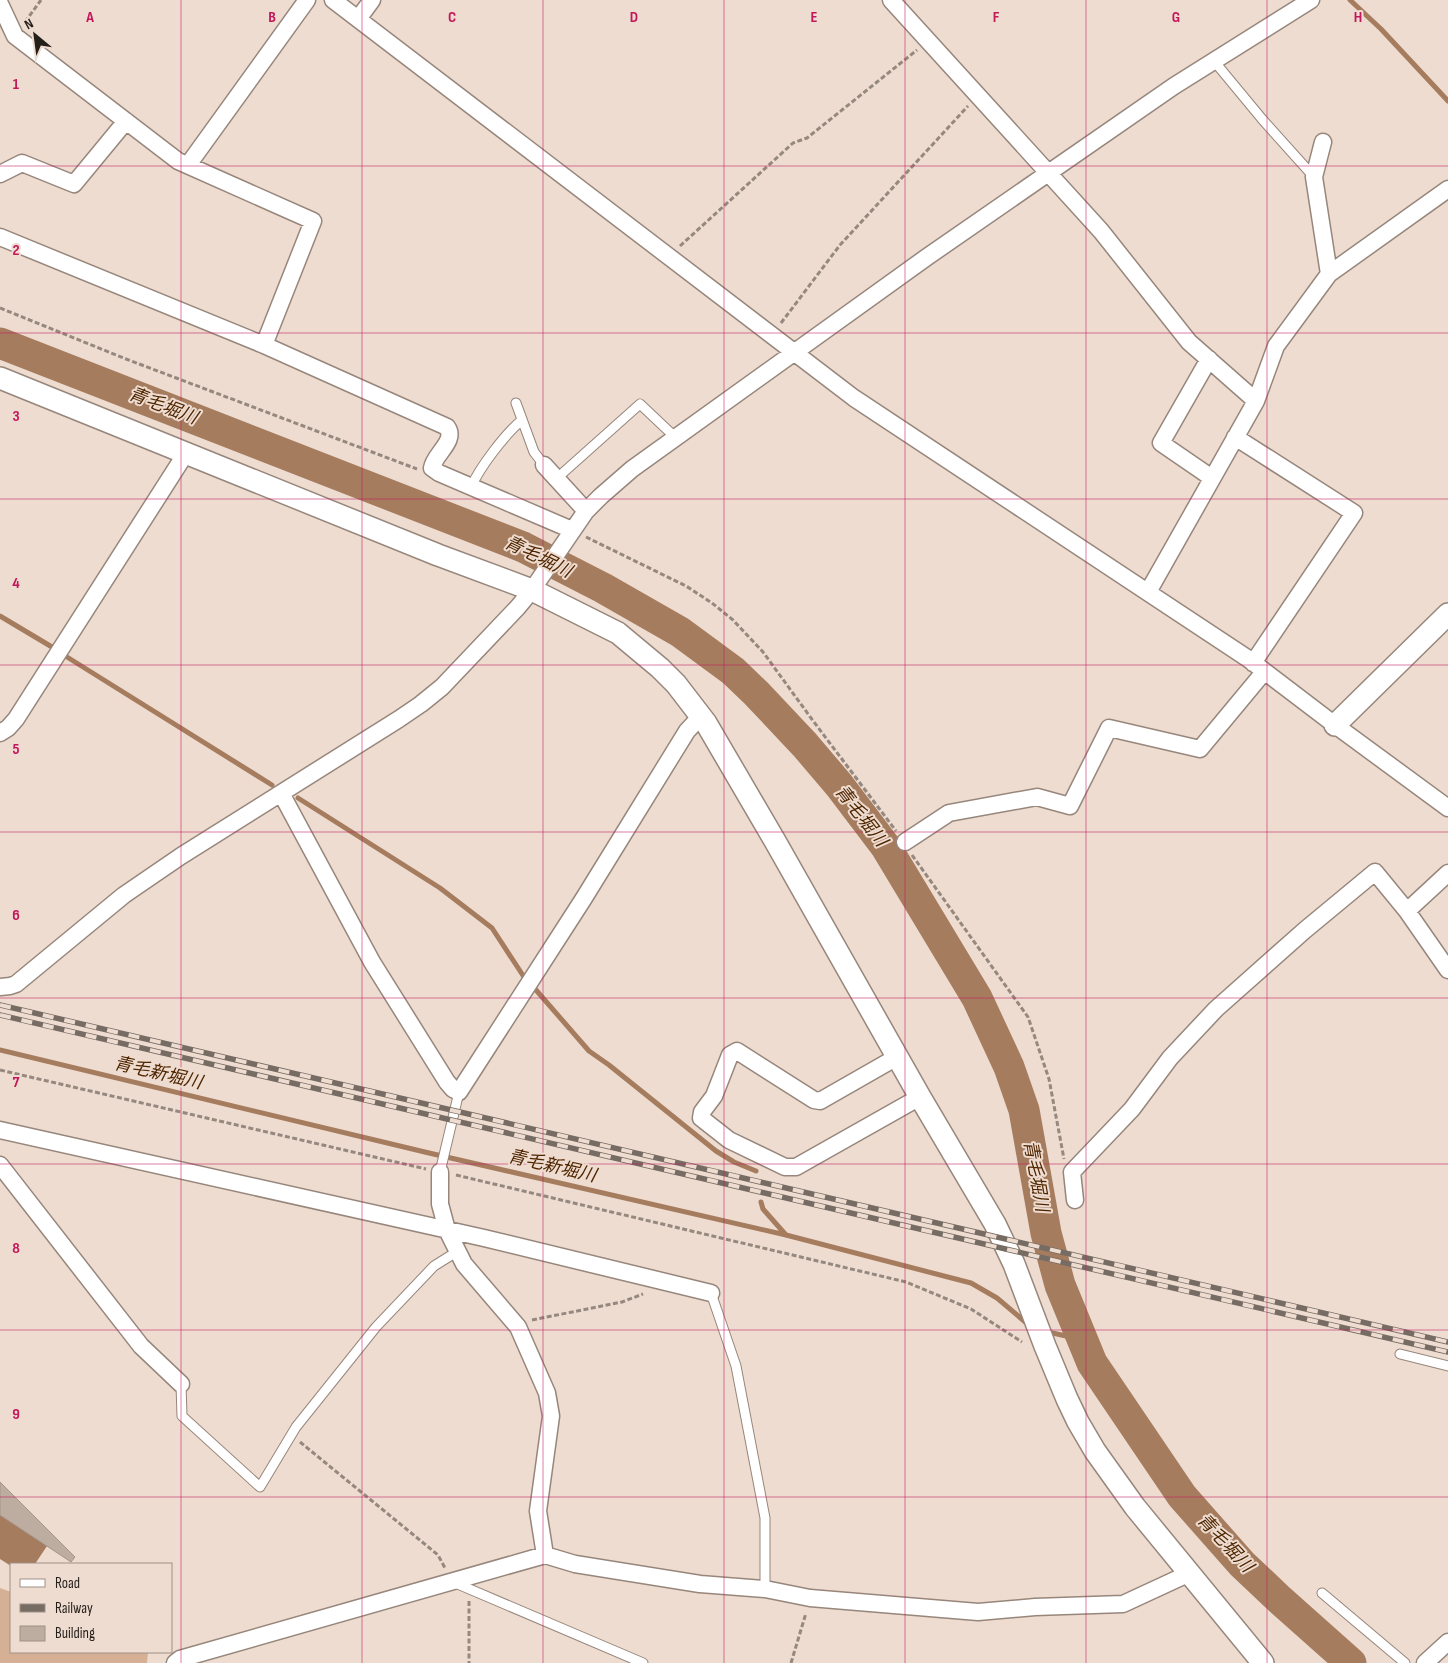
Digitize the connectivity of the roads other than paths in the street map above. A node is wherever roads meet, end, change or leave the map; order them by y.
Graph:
1 (308, 0) edge
2 (333, 0) edge
3 (372, 0) edge
4 (891, 0) edge
5 (1311, 0) edge
6 (0, 4) edge
7 (358, 19) junction
8 (1214, 61) junction
9 (126, 121) junction
10 (1323, 142) dead end
11 (188, 165) junction
12 (0, 174) edge
13 (1049, 174) junction
14 (1314, 178) junction
15 (1448, 189) edge
16 (0, 237) edge
17 (1329, 274) junction
18 (264, 345) junction
19 (795, 354) junction
20 (1209, 359) junction
21 (0, 378) edge
22 (1256, 400) junction
23 (516, 403) dead end
24 (522, 420) junction
25 (1235, 437) junction
26 (676, 438) junction
27 (186, 453) junction
28 (544, 465) joint
29 (1212, 478) junction
30 (556, 480) junction
31 (471, 487) junction
32 (586, 511) junction
33 (568, 537) junction
34 (536, 584) junction
35 (1148, 592) junction
36 (1448, 614) edge
37 (1258, 667) junction
38 (701, 716) junction
39 (1335, 725) junction
40 (0, 733) edge
41 (281, 793) junction
42 (1448, 808) edge
43 (905, 842) road end
44 (1448, 873) edge
45 (1407, 911) junction
46 (1448, 970) edge
47 (0, 987) edge
48 (897, 1057) junction
49 (459, 1092) junction
50 (920, 1098) junction
51 (0, 1130) edge
52 (0, 1165) edge
53 (441, 1171) joint
54 (1075, 1200) dead end
55 (448, 1230) junction
56 (458, 1251) junction
57 (711, 1293) joint
58 (1400, 1354) dead end
59 (1448, 1366) edge
60 (181, 1384) joint
61 (545, 1555) junction
62 (1190, 1573) junction
63 (450, 1581) junction
64 (765, 1589) junction
65 (1322, 1593) dead end
66 (1448, 1642) edge
67 (175, 1663) edge
68 (643, 1663) edge
69 (1263, 1663) edge
70 (1405, 1663) edge
71 (1425, 1663) edge

1 - 11 street
2 - 7 street
3 - 7 street
4 - 13 street
5 - 8 street
6 - 9 street
7 - 19 street
8 - 13 street
8 - 14 lane
9 - 11 street
9 - 12 street
10 - 14 street
11 - 18 street
13 - 19 street
13 - 20 street
14 - 17 street
15 - 17 street
16 - 18 street
17 - 22 street
18 - 31 street
19 - 26 street
19 - 35 street
20 - 22 street
20 - 29 street
21 - 27 street
22 - 25 street
23 - 24 lane
24 - 28 lane
24 - 31 lane
25 - 29 street
25 - 37 street
26 - 30 lane
26 - 32 street
27 - 34 street
27 - 40 street
28 - 30 street
29 - 35 street
30 - 32 street
31 - 33 street
32 - 33 street
33 - 34 street
34 - 38 street
34 - 41 street
35 - 37 street
36 - 39 street
37 - 39 street
37 - 43 street
38 - 48 street
38 - 49 street
39 - 42 street
41 - 47 street
41 - 49 street
44 - 45 street
45 - 46 street
45 - 54 street
48 - 50 street
48 - 50 street
49 - 53 lane
50 - 62 street
51 - 55 street
52 - 60 street
53 - 55 street
55 - 56 street
55 - 57 street
56 - 60 lane
56 - 61 street
57 - 64 lane
58 - 59 lane
61 - 63 street
61 - 64 street
62 - 64 street
62 - 69 street
63 - 67 street
63 - 68 lane
65 - 70 lane
66 - 71 street

